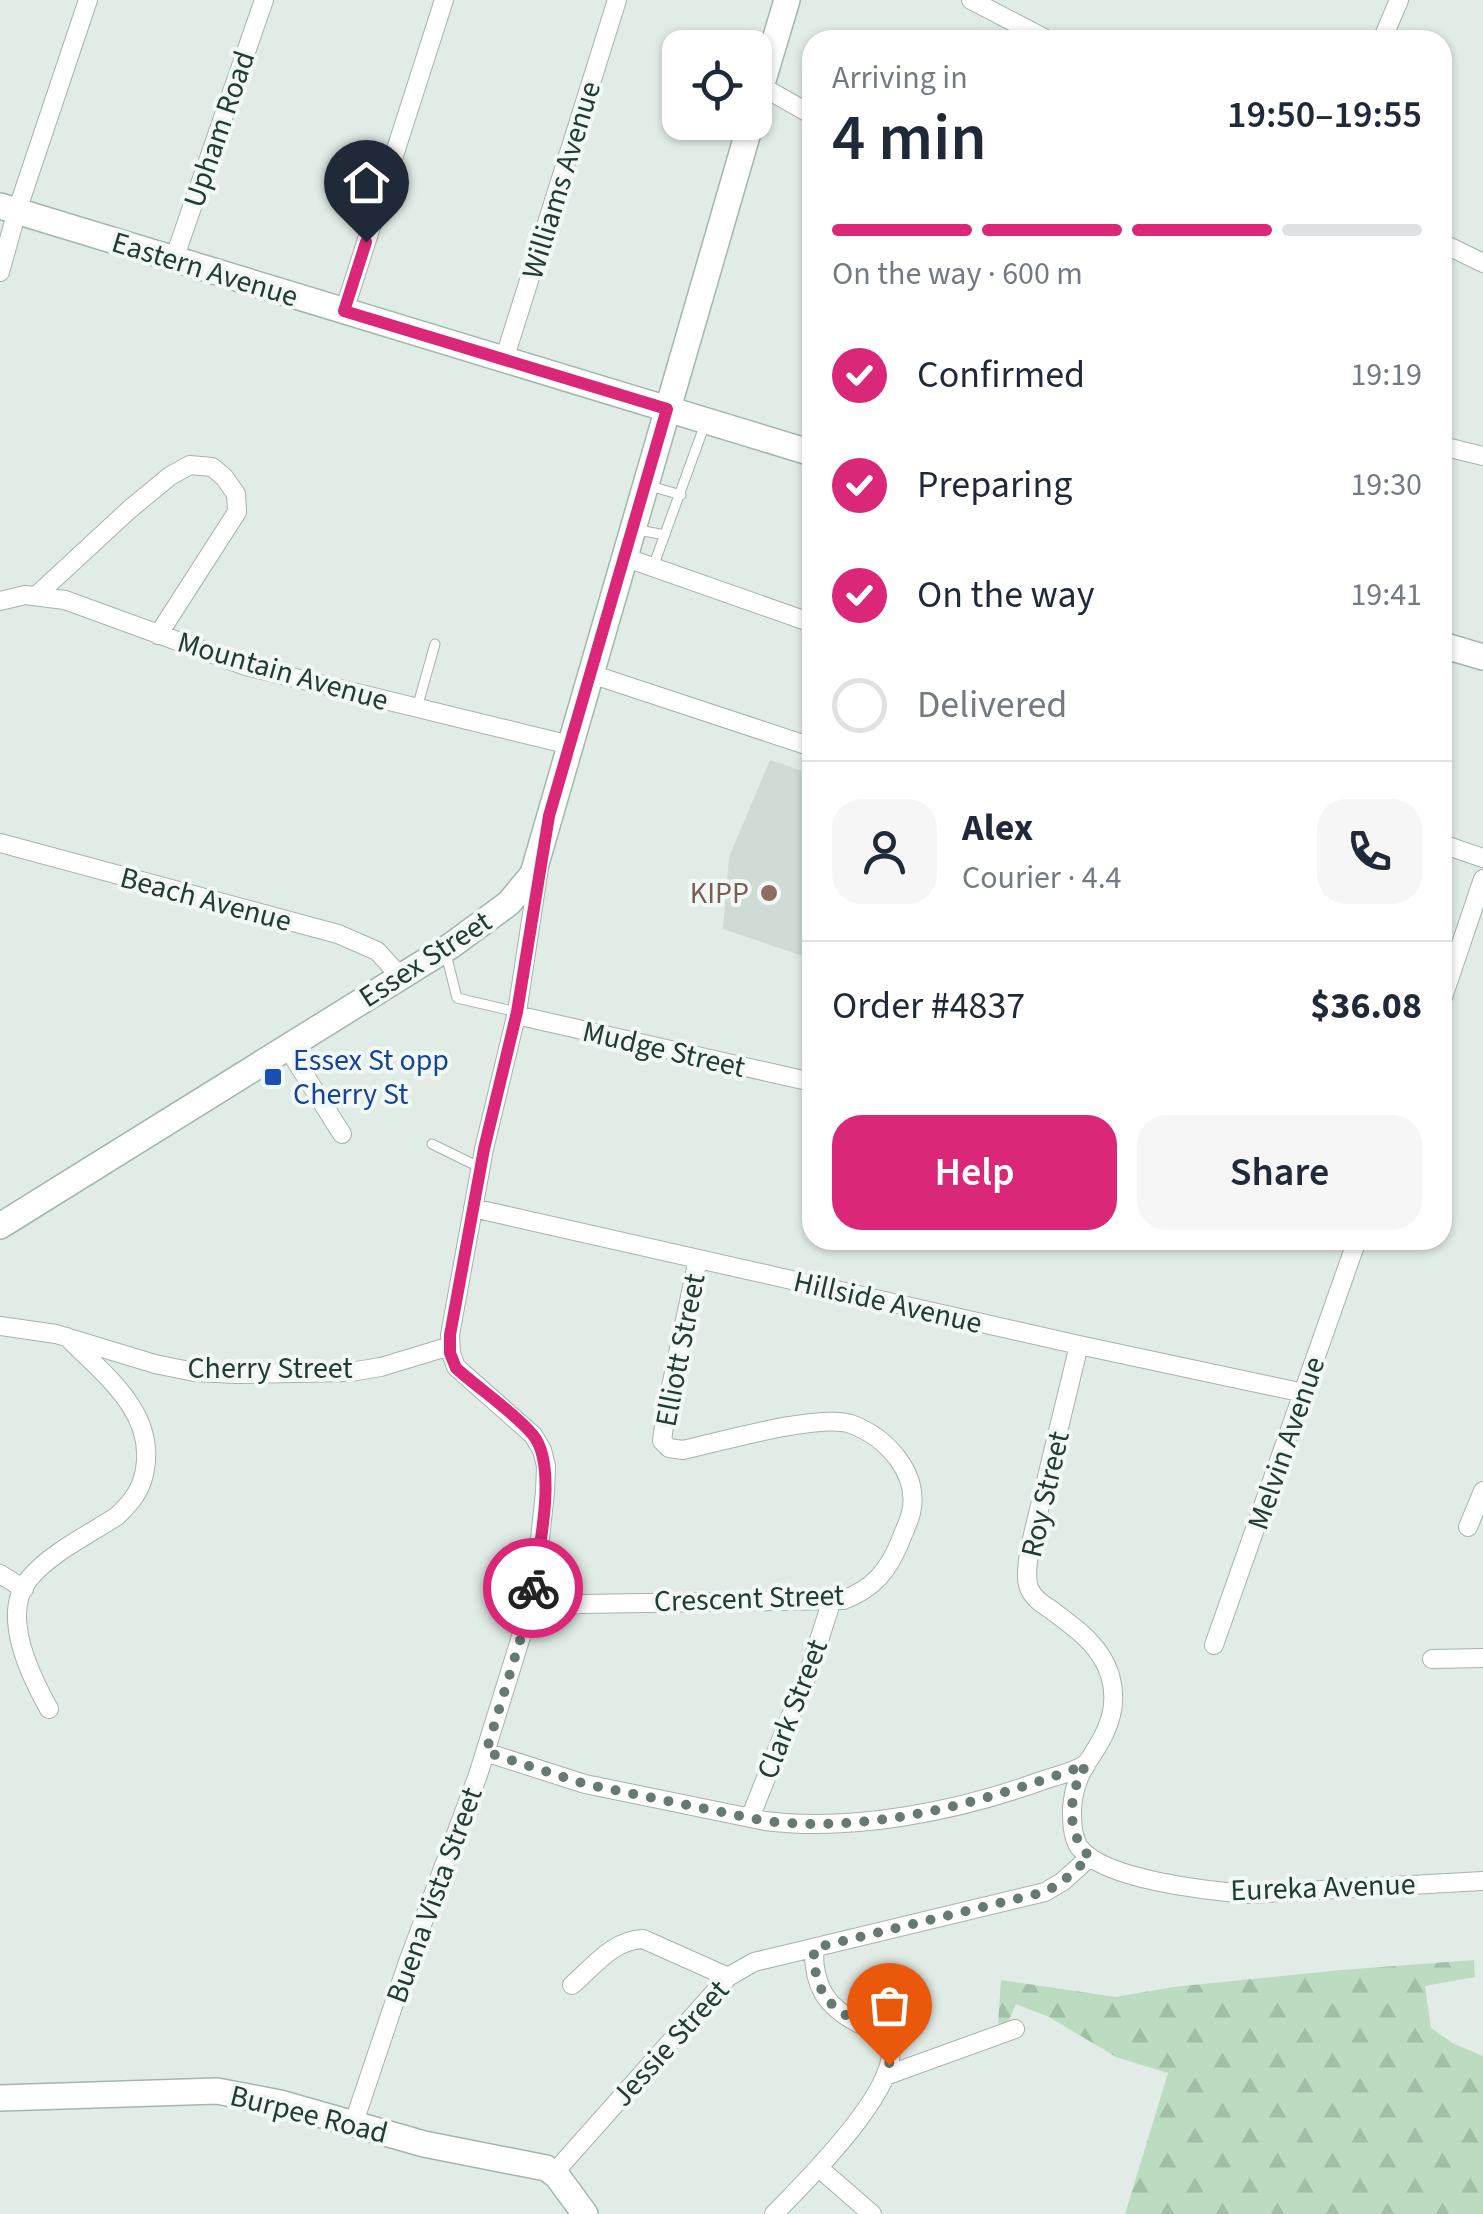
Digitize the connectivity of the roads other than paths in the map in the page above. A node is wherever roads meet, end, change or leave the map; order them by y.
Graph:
1 (88, 0) edge
2 (264, 0) edge
3 (444, 0) edge
4 (617, 0) edge
5 (787, 0) edge
6 (971, 0) edge
7 (1399, 0) edge
8 (1029, 30) edge
9 (1386, 30) edge
10 (772, 50) edge
11 (772, 102) edge
12 (802, 112) edge
13 (745, 140) edge
14 (8, 209) edge
15 (1452, 247) edge
16 (174, 259) junction
17 (1483, 263) edge
18 (0, 272) edge
19 (344, 311) junction
20 (504, 360) junction
21 (667, 409) junction
22 (706, 421) junction
23 (1452, 448) edge
24 (802, 450) edge
25 (1483, 456) edge
26 (645, 484) junction
27 (681, 495) junction
28 (632, 529) junction
29 (665, 536) junction
30 (624, 557) junction
31 (653, 567) junction
32 (37, 595) junction
33 (0, 601) edge
34 (802, 619) edge
35 (158, 635) junction
36 (435, 644) dead end
37 (1452, 648) edge
38 (1483, 657) edge
39 (591, 674) junction
40 (417, 708) junction
41 (802, 744) edge
42 (570, 745) junction
43 (0, 843) edge
44 (544, 843) junction
45 (1452, 847) edge
46 (1483, 858) edge
47 (1483, 879) edge
48 (445, 949) junction
49 (1452, 960) edge
50 (400, 976) junction
51 (516, 1014) junction
52 (287, 1047) junction
53 (802, 1080) edge
54 (342, 1134) dead end
55 (432, 1144) dead end
56 (480, 1168) junction
57 (473, 1208) junction
58 (0, 1226) edge
59 (1354, 1250) edge
60 (698, 1259) junction
61 (0, 1326) edge
62 (67, 1337) junction
63 (1079, 1345) junction
64 (450, 1346) junction
65 (1304, 1393) junction
66 (662, 1441) joint
67 (1483, 1491) edge
68 (1468, 1527) dead end
69 (0, 1574) edge
70 (24, 1588) junction
71 (832, 1600) junction
72 (529, 1611) junction
73 (1214, 1646) dead end
74 (1483, 1658) edge
75 (1432, 1659) dead end
76 (49, 1709) dead end
77 (486, 1752) junction
78 (1086, 1765) junction
79 (750, 1818) junction
80 (1090, 1857) junction
81 (1483, 1881) edge
82 (814, 1948) junction
83 (728, 1977) junction
84 (572, 1985) dead end
85 (1015, 2028) dead end
86 (885, 2076) junction
87 (0, 2098) edge
88 (354, 2125) junction
89 (818, 2168) junction
90 (554, 2174) junction
91 (585, 2214) edge
92 (774, 2214) edge
93 (872, 2214) edge

1 - 14 street
2 - 16 street, Upham Road
3 - 19 street
4 - 20 street, Williams Avenue
5 - 10 main road
6 - 8 street
7 - 9 street
11 - 12 street
13 - 21 main road, Essex Street
14 - 16 main road, Eastern Avenue
14 - 18 street
15 - 17 street
16 - 19 main road, Eastern Avenue
19 - 20 main road, Eastern Avenue
20 - 21 main road, Eastern Avenue
21 - 22 main road, Eastern Avenue
21 - 26 main road, Essex Street
22 - 24 main road, Eastern Avenue
22 - 27 lane
23 - 25 street
26 - 27 lane
26 - 28 main road, Essex Street
27 - 29 lane
28 - 29 lane
28 - 30 main road, Essex Street
29 - 31 lane
30 - 31 street
30 - 39 main road, Essex Street
31 - 34 street
32 - 33 street, Mountain Avenue
32 - 35 street, Mountain Avenue
32 - 35 street
35 - 40 street, Mountain Avenue
36 - 40 lane
37 - 38 main road
39 - 41 street
39 - 42 main road, Essex Street
40 - 42 street, Mountain Avenue
42 - 44 main road, Essex Street
43 - 50 street, Beach Avenue
44 - 48 main road, Essex Street
44 - 51 street
45 - 46 street
47 - 49 street
48 - 50 main road, Essex Street
48 - 51 lane
50 - 52 main road, Essex Street
51 - 53 street, Mudge Street
51 - 56 street
52 - 54 street
52 - 58 main road, Essex Street
55 - 56 lane
56 - 57 street
57 - 60 street, Hillside Avenue
57 - 64 street
59 - 65 street, Melvin Avenue
60 - 63 street, Hillside Avenue
60 - 66 street, Elliott Street
61 - 62 street, Cherry Street
62 - 64 street, Cherry Street
62 - 70 street
63 - 65 street, Hillside Avenue
63 - 78 street, Roy Street
64 - 72 street, Buena Vista Street
65 - 73 street, Melvin Avenue
66 - 71 street, Crescent Street
67 - 68 street
69 - 70 street
70 - 76 street
71 - 72 street, Crescent Street
71 - 79 street, Clark Street
72 - 77 street, Buena Vista Street
74 - 75 street
77 - 79 street
77 - 88 street, Buena Vista Street
78 - 79 street
78 - 80 street
80 - 81 street, Eureka Avenue
80 - 82 street, Jessie Street
82 - 83 street, Jessie Street
82 - 86 street
83 - 84 street
83 - 90 street, Jessie Street
85 - 86 street
86 - 89 street
87 - 88 main road, Burpee Road
88 - 90 main road, Burpee Road
89 - 92 street
89 - 93 street
90 - 91 main road

